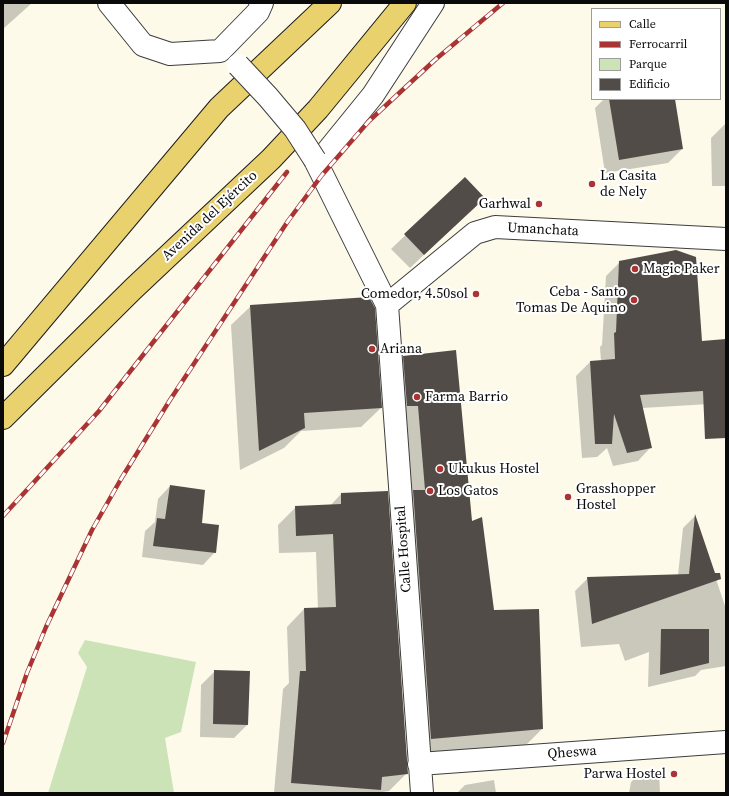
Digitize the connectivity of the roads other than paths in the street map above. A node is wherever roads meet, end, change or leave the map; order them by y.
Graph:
1 (109, 3) edge
2 (262, 3) edge
3 (330, 3) edge
4 (405, 3) edge
5 (433, 3) edge
6 (231, 57) junction
7 (316, 162) junction
8 (726, 239) edge
9 (387, 305) junction
10 (3, 365) edge
11 (3, 418) edge
12 (726, 742) edge
13 (419, 764) junction
14 (422, 793) edge

1 - 6 street
2 - 6 street
3 - 10 main road
4 - 11 main road, Avenida del Ejército
5 - 7 street
6 - 7 street, bridge
7 - 9 street
8 - 9 street, Umanchata
9 - 13 street, Calle Hospital
12 - 13 street, Qheswa
13 - 14 street, Calle Hospital

